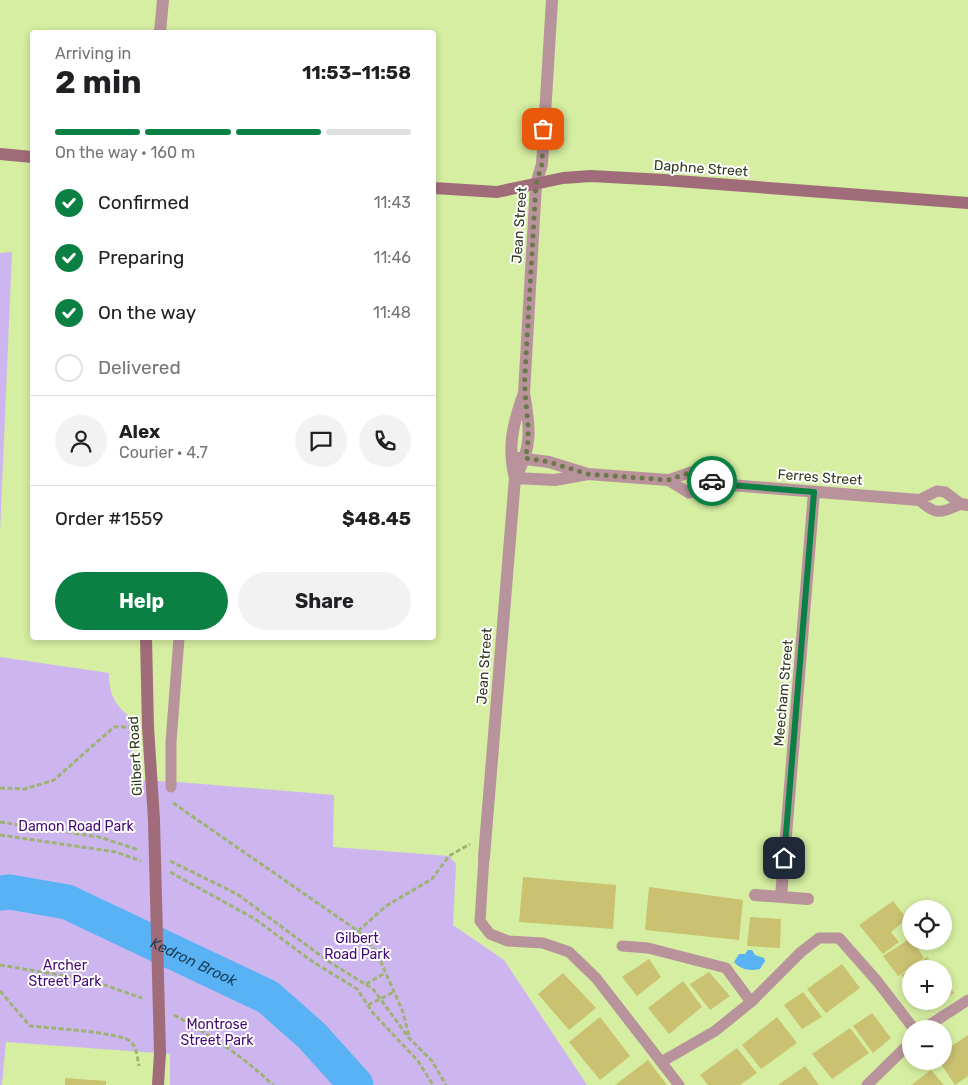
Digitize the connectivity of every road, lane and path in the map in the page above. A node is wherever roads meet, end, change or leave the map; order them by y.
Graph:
1 (163, 0) edge
2 (552, 0) edge
3 (160, 30) edge
4 (0, 154) edge
5 (30, 157) edge
6 (536, 184) junction
7 (436, 188) edge
8 (968, 203) edge
9 (524, 393) junction
10 (511, 458) junction
11 (525, 458) junction
12 (588, 474) junction
13 (515, 478) junction
14 (668, 480) junction
15 (718, 484) junction
16 (814, 492) junction
17 (919, 500) junction
18 (964, 504) edge
19 (146, 640) edge
20 (179, 640) edge
21 (148, 727) junction
22 (171, 787) joint
23 (0, 788) edge
24 (0, 822) edge
25 (0, 834) edge
26 (486, 835) junction
27 (143, 852) dead end
28 (484, 857) joint
29 (161, 858) dead end
30 (150, 864) dead end
31 (167, 870) dead end
32 (755, 895) dead end
33 (781, 897) junction
34 (808, 899) dead end
35 (358, 931) junction
36 (622, 946) dead end
37 (386, 973) junction
38 (366, 984) junction
39 (0, 992) edge
40 (394, 992) junction
41 (380, 999) junction
42 (968, 1000) edge
43 (751, 1002) junction
44 (368, 1005) junction
45 (907, 1020) edge
46 (937, 1020) edge
47 (409, 1038) junction
48 (902, 1051) edge
49 (662, 1061) junction
50 (139, 1066) dead end
51 (158, 1085) edge
52 (433, 1085) edge
53 (446, 1085) edge
54 (679, 1085) edge
55 (867, 1085) edge

1 - 3 street
2 - 6 street, Jean Street
4 - 5 street
6 - 7 street, Daphne Street
6 - 8 street, Daphne Street
6 - 9 street, Jean Street
9 - 10 street, Jean Street
9 - 11 street, Jean Street
10 - 11 street, Ferres Street
10 - 13 street, Jean Street
11 - 12 street, Ferres Street
11 - 13 street, Jean Street
12 - 13 street, Ferres Street
12 - 14 street, Ferres Street
13 - 26 street, Jean Street
14 - 15 lane, Ferres Street
14 - 15 lane, Ferres Street
15 - 16 street, Ferres Street
16 - 17 street, Ferres Street
16 - 33 street, Meecham Street
17 - 18 lane, Ferres Street
17 - 18 lane, Ferres Street
19 - 21 street, Gilbert Road
20 - 22 lane
21 - 23 path
21 - 51 street, Gilbert Road, bridge
22 - 35 path
24 - 27 path
25 - 30 path
26 - 28 street, Jean Street
26 - 35 path
28 - 49 lane
29 - 38 path
31 - 44 path
32 - 33 street
33 - 34 street
35 - 37 path
36 - 43 lane
37 - 38 path
37 - 40 path
38 - 41 path
39 - 50 path
40 - 41 path
40 - 47 path
41 - 44 path
41 - 47 path
42 - 46 lane
43 - 45 lane
43 - 49 lane
44 - 52 path
47 - 53 path
48 - 55 lane
49 - 54 lane

